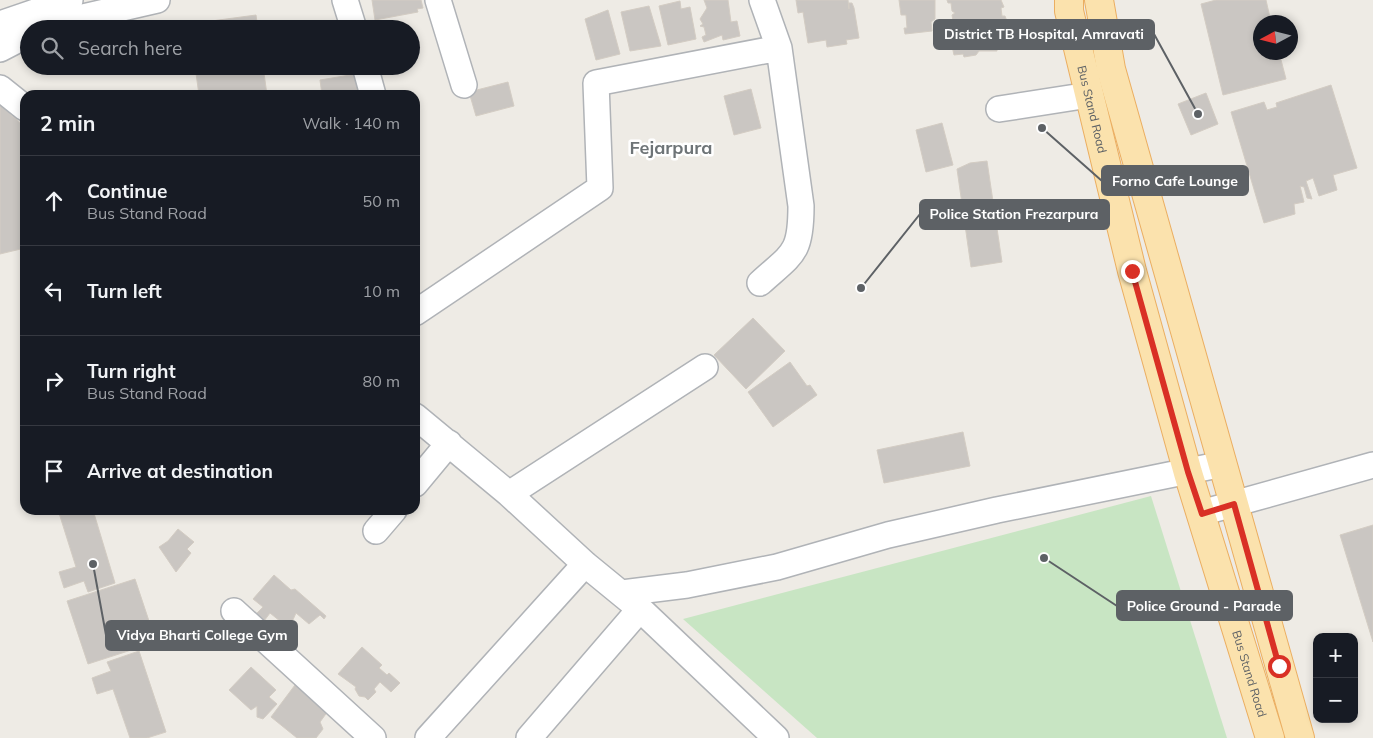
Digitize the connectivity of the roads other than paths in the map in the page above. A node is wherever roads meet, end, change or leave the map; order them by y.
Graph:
1 (70, 0) edge
2 (157, 0) edge
3 (345, 0) edge
4 (438, 0) edge
5 (762, 0) edge
6 (1069, 0) edge
7 (1105, 3) edge
8 (67, 20) edge
9 (351, 20) edge
10 (0, 24) edge
11 (20, 39) edge
12 (779, 48) junction
13 (0, 49) edge
14 (367, 75) edge
15 (464, 85) dead end
16 (0, 88) edge
17 (372, 90) edge
18 (1089, 95) junction
19 (20, 104) edge
20 (1000, 108) dead end
21 (760, 283) dead end
22 (420, 311) edge
23 (705, 367) dead end
24 (420, 420) edge
25 (449, 443) junction
26 (1223, 464) junction
27 (1373, 465) edge
28 (1188, 472) junction
29 (420, 478) edge
30 (509, 494) junction
31 (1234, 504) junction
32 (1202, 514) junction
33 (390, 515) edge
34 (376, 531) dead end
35 (585, 564) junction
36 (631, 601) junction
37 (234, 611) dead end
38 (764, 734) edge
39 (373, 738) edge
40 (428, 738) edge
41 (529, 738) edge
42 (1270, 738) edge
43 (1300, 738) edge

1 - 10 street
2 - 8 street
3 - 9 street
4 - 15 street
5 - 12 street
6 - 18 main road, Bus Stand Road
7 - 26 main road
11 - 13 street
12 - 21 street
12 - 22 street
14 - 17 street
16 - 19 street
18 - 20 street
18 - 28 main road, Bus Stand Road
23 - 30 street
24 - 25 street
25 - 29 street
25 - 30 street
26 - 28 street
26 - 31 main road
27 - 31 street
28 - 32 main road, Bus Stand Road
28 - 36 street
30 - 35 street
31 - 32 street
31 - 43 main road
32 - 42 main road, Bus Stand Road
33 - 34 street
35 - 36 street
35 - 40 street
36 - 38 street
36 - 41 street
37 - 39 street

